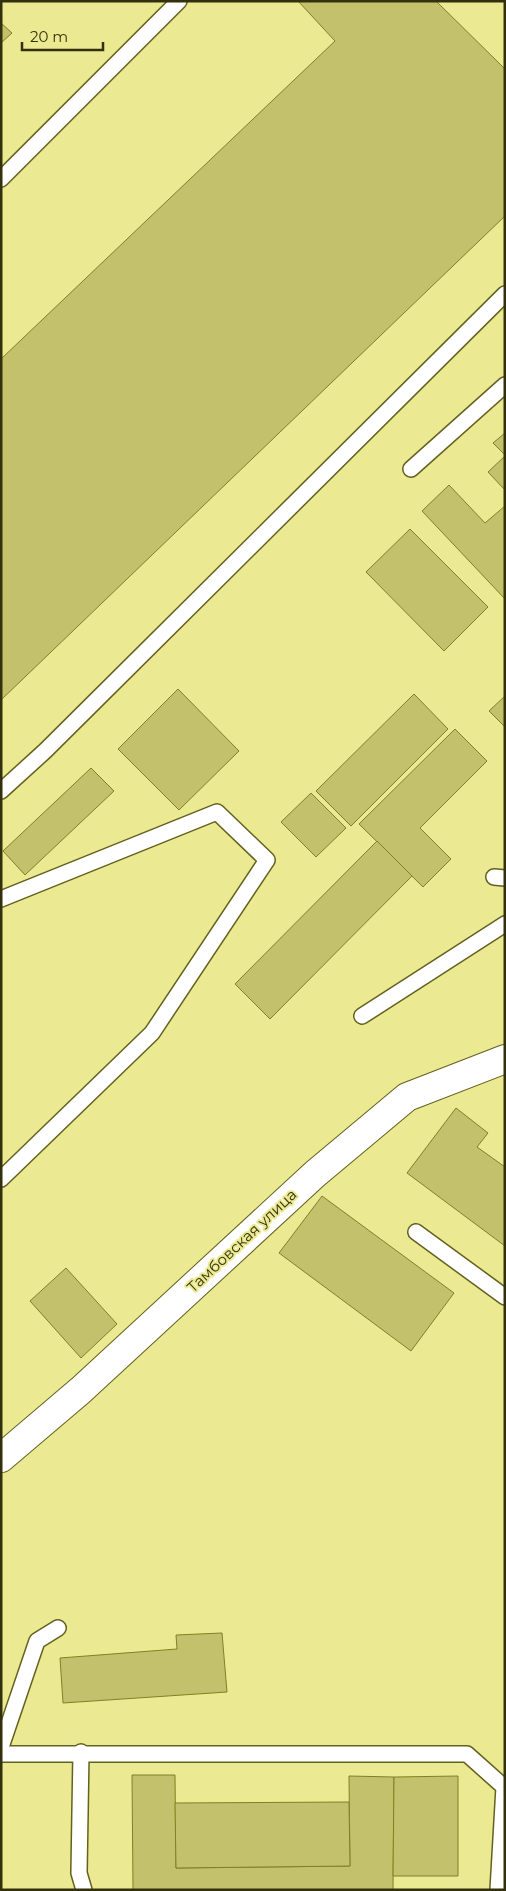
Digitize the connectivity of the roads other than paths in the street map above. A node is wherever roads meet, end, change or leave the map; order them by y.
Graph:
1 (179, 1) edge
2 (1, 180) edge
3 (505, 294) edge
4 (505, 385) edge
5 (411, 469) dead end
6 (1, 791) edge
7 (1, 900) edge
8 (505, 924) edge
9 (362, 1016) dead end
10 (505, 1059) edge
11 (1, 1179) edge
12 (416, 1232) dead end
13 (505, 1297) edge
14 (1, 1458) edge
15 (58, 1628) dead end
16 (1, 1747) edge
17 (81, 1752) junction
18 (1, 1754) edge
19 (84, 1890) edge
20 (498, 1890) edge

1 - 2 lane
3 - 6 lane
4 - 5 lane
7 - 11 lane
8 - 9 lane
10 - 14 street, Тамбовская улица
12 - 13 lane
15 - 16 lane
17 - 18 lane
17 - 19 lane
17 - 20 lane

